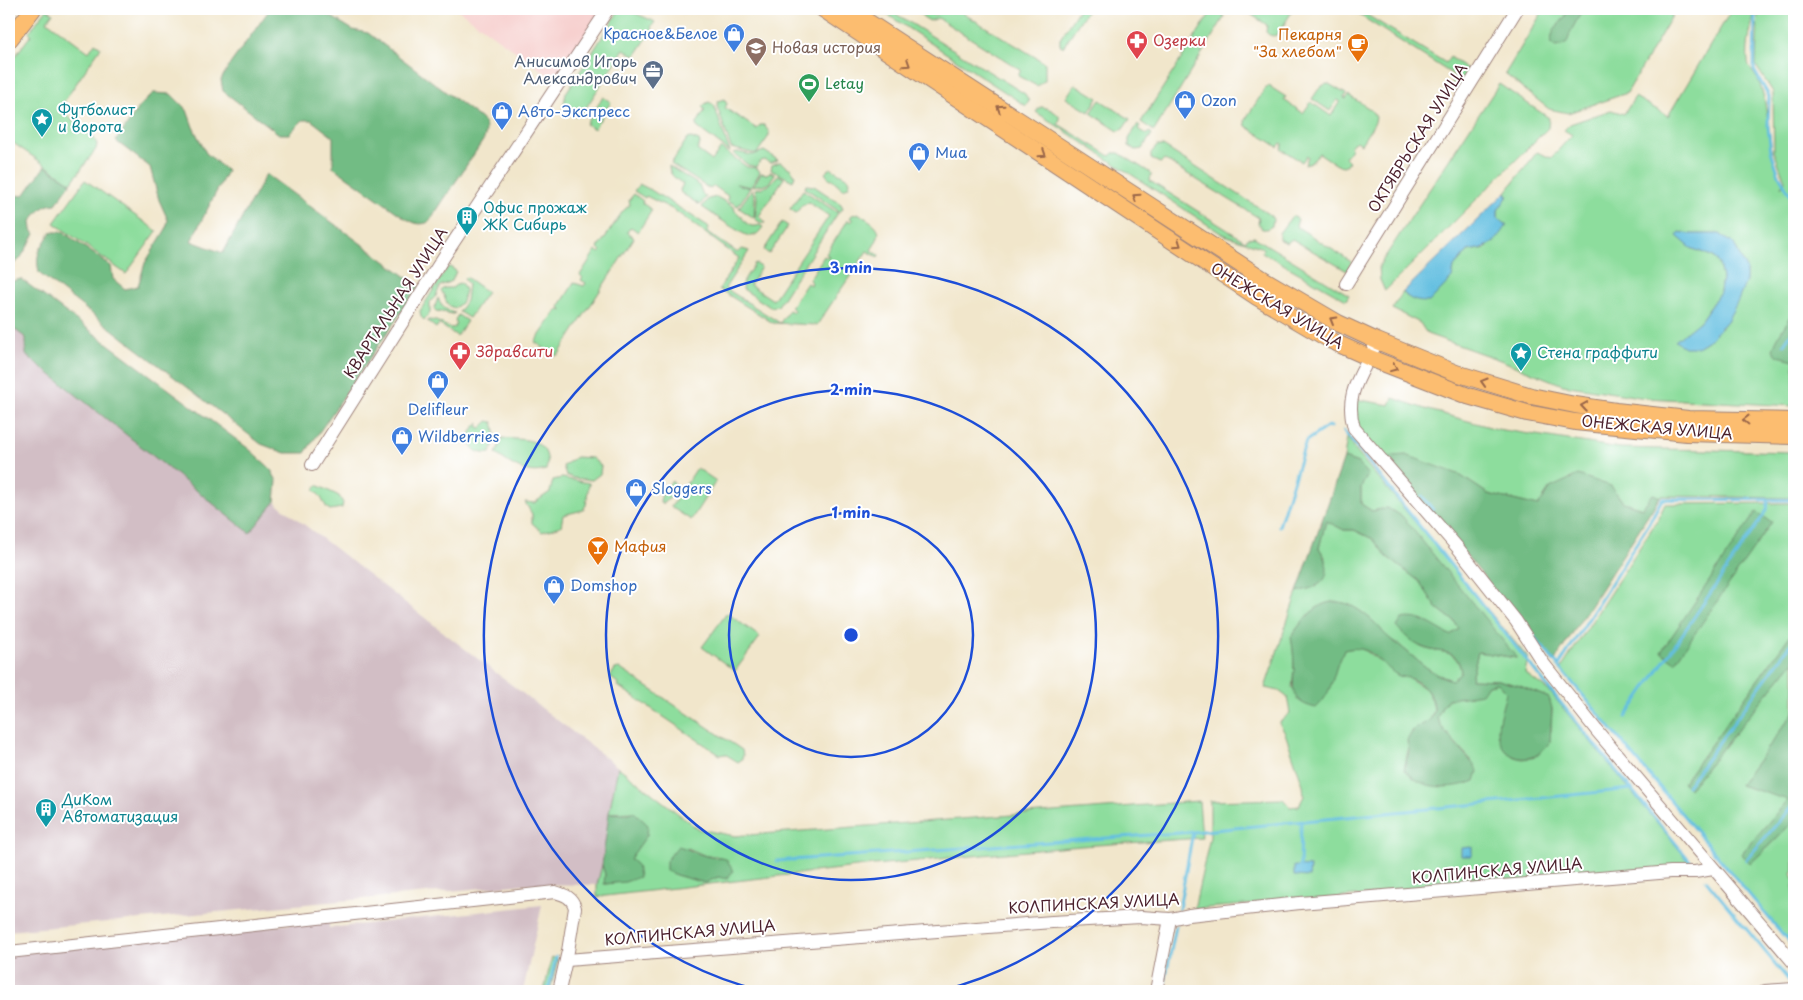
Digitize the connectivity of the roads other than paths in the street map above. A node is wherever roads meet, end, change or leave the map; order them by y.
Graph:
1 (33, 9) edge
2 (608, 9) edge
3 (823, 9) edge
4 (848, 9) edge
5 (1517, 9) edge
6 (9, 40) edge
7 (1346, 284) dead end
8 (1377, 341) junction
9 (1370, 358) junction
10 (1794, 421) edge
11 (1794, 436) edge
12 (312, 465) dead end
13 (1713, 868) junction
14 (1170, 919) junction
15 (9, 952) edge
16 (566, 960) junction
17 (1794, 963) edge
18 (1794, 989) edge
19 (559, 991) edge
20 (1156, 991) edge
21 (1765, 991) edge

1 - 6 main road
2 - 12 street, КВАРТАЛЬНАЯ УЛИЦА
3 -> 9 main road, ОНЕЖСКАЯ УЛИЦА
8 -> 4 main road, ОНЕЖСКАЯ УЛИЦА
5 - 7 street, ОКТЯБРЬСКАЯ УЛИЦА
8 - 9 street
10 -> 8 main road, ОНЕЖСКАЯ УЛИЦА
9 -> 11 main road, ОНЕЖСКАЯ УЛИЦА
9 - 13 street
13 - 14 street, КОЛПИНСКАЯ УЛИЦА
13 - 17 street
14 - 16 street, КОЛПИНСКАЯ УЛИЦА
14 - 20 street
15 - 16 street
16 - 19 street
18 - 21 street

